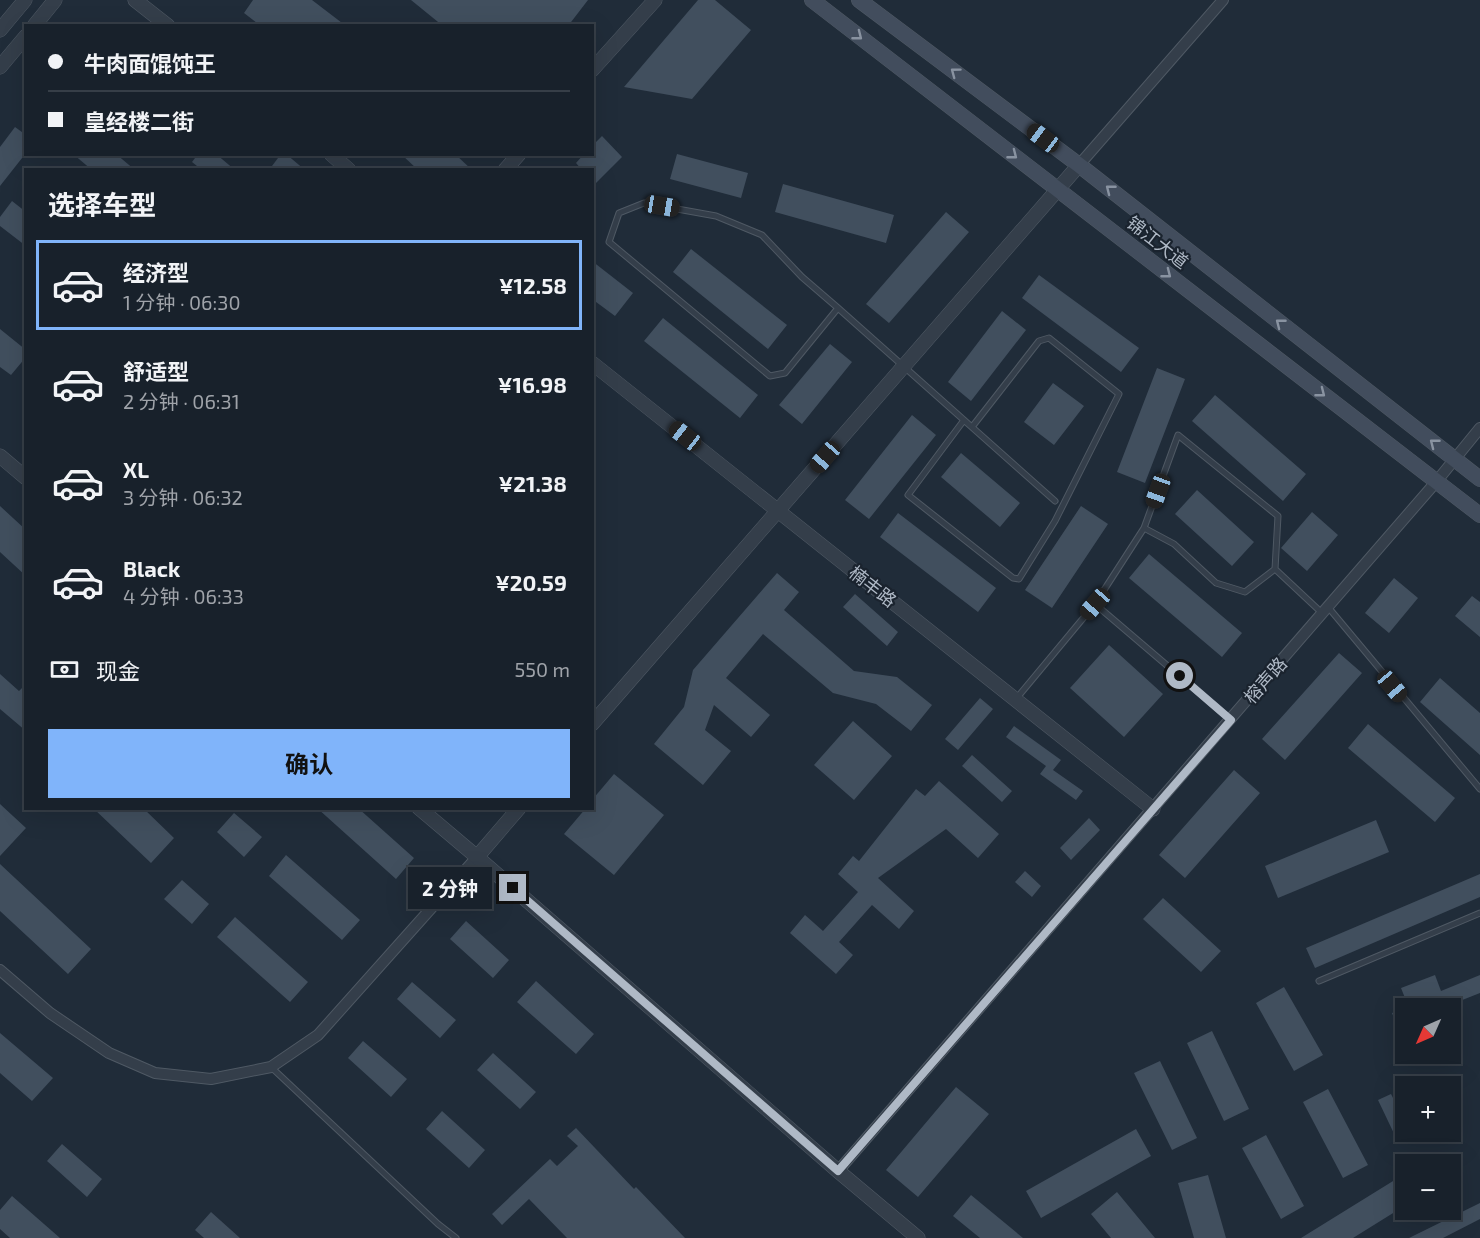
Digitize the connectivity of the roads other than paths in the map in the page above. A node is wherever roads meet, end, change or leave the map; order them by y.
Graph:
1 (25, 0) edge
2 (55, 0) edge
3 (135, 0) edge
4 (655, 0) edge
5 (812, 0) edge
6 (859, 0) edge
7 (1223, 0) edge
8 (36, 24) edge
9 (165, 24) edge
10 (0, 30) edge
11 (24, 38) edge
12 (0, 67) edge
13 (594, 68) edge
14 (332, 156) edge
15 (517, 156) edge
16 (1079, 165) junction
17 (348, 168) edge
18 (507, 168) edge
19 (1058, 190) junction
20 (838, 308) junction
21 (594, 365) edge
22 (903, 367) junction
23 (964, 420) junction
24 (972, 427) junction
25 (1480, 428) edge
26 (0, 456) edge
27 (1454, 459) junction
28 (24, 476) edge
29 (1480, 478) edge
30 (1436, 482) junction
31 (1054, 501) dead end
32 (778, 510) junction
33 (1480, 515) edge
34 (1144, 528) junction
35 (1275, 569) junction
36 (1095, 604) junction
37 (1325, 610) junction
38 (1016, 699) junction
39 (1231, 720) junction
40 (594, 722) edge
41 (1480, 789) edge
42 (1153, 809) junction
43 (421, 810) edge
44 (517, 810) edge
45 (477, 857) junction
46 (1480, 912) edge
47 (0, 970) edge
48 (1319, 981) dead end
49 (271, 1067) junction
50 (838, 1171) junction
51 (456, 1238) edge
52 (918, 1238) edge

1 - 10 street
2 - 8 street
3 - 9 street
4 - 13 street
5 -> 19 main road, 锦江大道
16 -> 6 main road, 锦江大道
7 - 16 street
11 - 12 street
14 - 17 street
15 - 18 street
16 - 19 street
27 -> 16 main road, 锦江大道
19 - 22 street
19 -> 30 main road, 锦江大道
20 - 20 lane
20 - 22 lane
21 - 32 street, 楠丰路
22 - 23 lane
22 - 32 street
23 - 24 lane
23 - 24 lane
24 - 31 lane
25 - 27 street, 榕声路
26 - 28 street
27 - 29 main road, 锦江大道
27 - 30 street, 榕声路
30 - 33 main road, 锦江大道
30 - 37 street, 榕声路
32 - 38 street, 楠丰路
32 - 40 street
34 - 35 lane
34 - 35 lane
34 - 36 lane
35 - 37 lane
36 - 38 lane
36 - 39 lane
37 - 39 street, 榕声路
37 - 41 lane
38 - 42 street, 楠丰路
39 - 42 street, 榕声路
42 - 50 street, 榕声路
43 - 45 street
44 - 45 street
45 - 49 street
45 - 50 street
46 - 48 lane
47 - 49 street
49 - 51 lane
50 - 52 street

